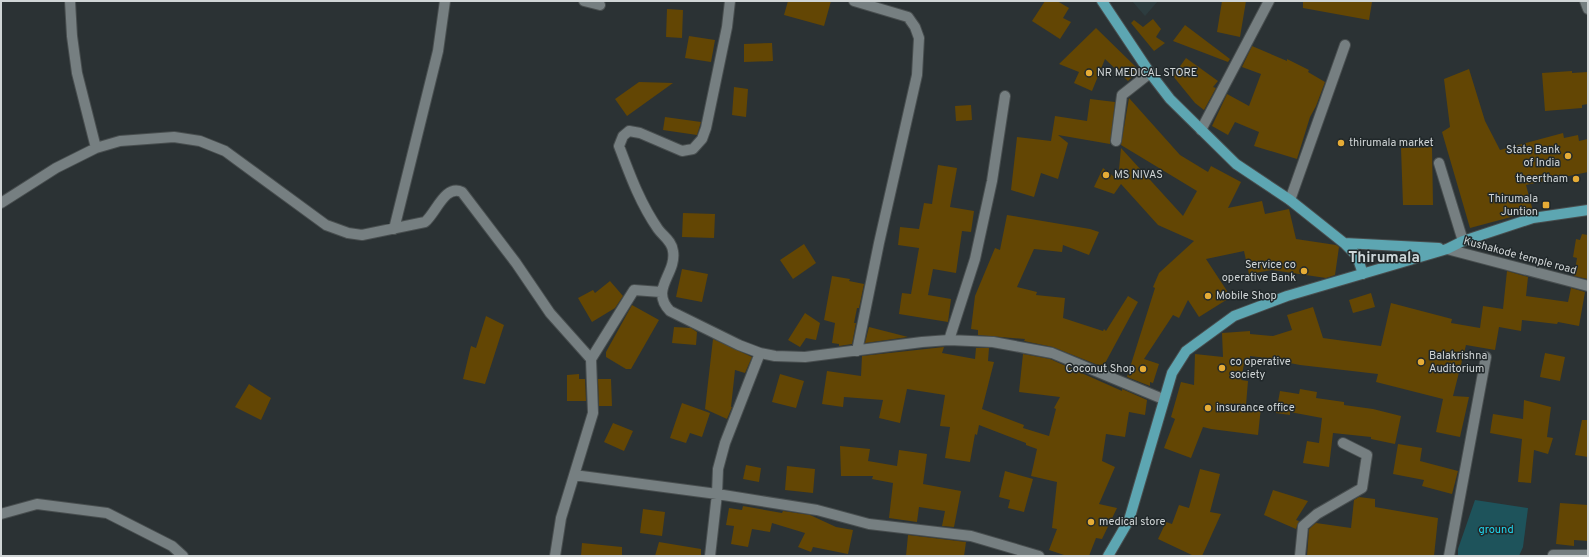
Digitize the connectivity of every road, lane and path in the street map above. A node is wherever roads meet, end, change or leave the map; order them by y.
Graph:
1 (70, 1) edge
2 (445, 1) edge
3 (584, 1) edge
4 (730, 1) edge
5 (854, 1) edge
6 (1102, 1) edge
7 (1269, 1) edge
8 (1585, 1) edge
9 (600, 5) dead end
10 (1588, 9) edge
11 (1345, 45) dead end
12 (1150, 73) junction
13 (1005, 96) dead end
14 (1201, 130) junction
15 (1116, 141) dead end
16 (96, 148) junction
17 (1439, 163) dead end
18 (1290, 200) junction
19 (1, 203) edge
20 (1588, 210) edge
21 (394, 229) junction
22 (1463, 241) junction
23 (1344, 243) junction
24 (1447, 249) junction
25 (1363, 274) junction
26 (1588, 286) edge
27 (662, 292) junction
28 (949, 340) junction
29 (857, 351) junction
30 (760, 353) junction
31 (1486, 357) dead end
32 (591, 360) junction
33 (1163, 399) junction
34 (1343, 443) dead end
35 (574, 475) junction
36 (717, 494) junction
37 (1, 514) edge
38 (1553, 555) dead end
39 (1588, 555) edge
40 (183, 556) edge
41 (555, 556) edge
42 (710, 556) edge
43 (1039, 556) edge
44 (1108, 556) edge
45 (1300, 556) edge
46 (1449, 556) edge

1 - 16 street
2 - 21 street
3 - 9 street
4 - 27 street
5 - 29 street
6 - 12 main road
7 - 14 street
8 - 10 street
11 - 18 street
12 - 14 main road
12 - 15 street
13 - 28 street
14 - 18 main road
16 - 19 street
16 - 21 street
17 - 22 street
18 - 23 main road
20 - 22 main road
21 - 32 street
22 - 24 main road
23 - 24 main road
23 - 25 main road
24 - 25 main road
24 - 26 street, Kushakode temple road
25 - 33 main road
27 - 30 street
27 - 32 street
28 - 29 street
28 - 33 street
29 - 30 street
30 - 36 street
31 - 46 street
32 - 35 street
33 - 44 main road
34 - 45 street
35 - 36 street
35 - 41 street
36 - 42 street
36 - 43 street
37 - 40 street
38 - 39 street

